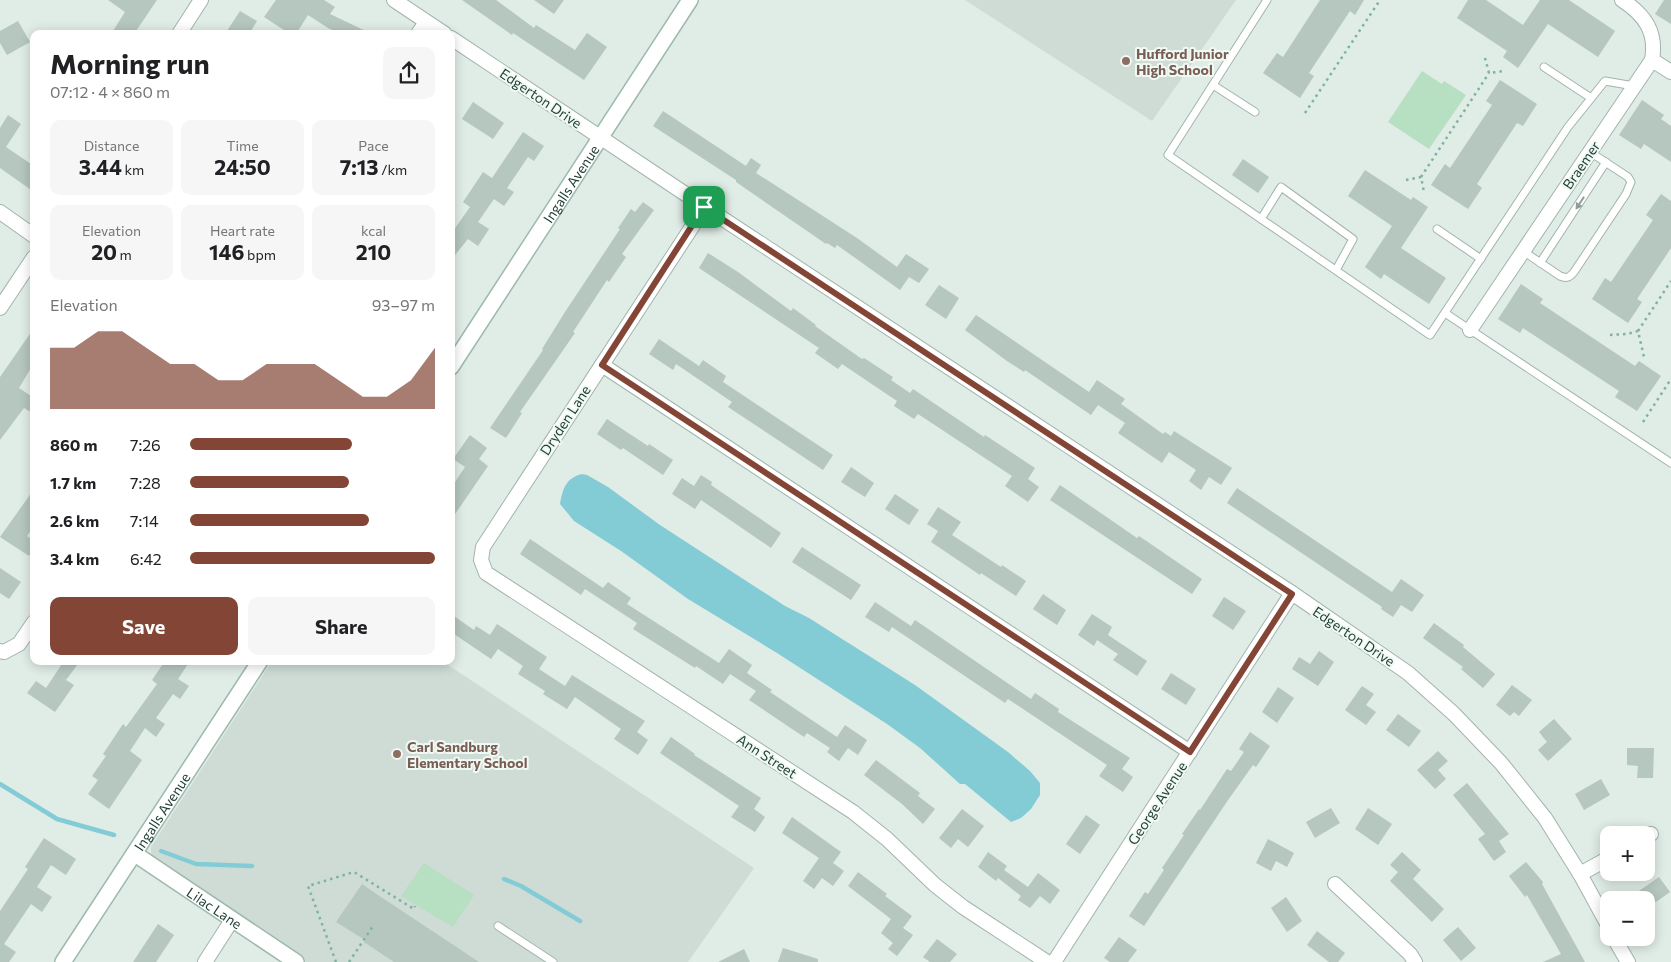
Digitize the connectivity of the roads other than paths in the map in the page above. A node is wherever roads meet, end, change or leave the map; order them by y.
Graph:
1 (201, 0) edge
2 (394, 0) edge
3 (690, 0) edge
4 (1267, 0) edge
5 (1622, 0) edge
6 (426, 22) junction
7 (182, 30) edge
8 (421, 30) edge
9 (439, 30) edge
10 (455, 41) edge
11 (1652, 60) junction
12 (1544, 67) dead end
13 (1671, 72) edge
14 (1212, 85) junction
15 (1634, 86) junction
16 (1592, 98) junction
17 (1255, 112) dead end
18 (600, 138) junction
19 (1590, 152) junction
20 (1606, 162) junction
21 (704, 207) junction
22 (0, 212) edge
23 (1261, 219) junction
24 (1436, 229) dead end
25 (30, 233) edge
26 (1523, 251) junction
27 (1481, 259) junction
28 (30, 263) edge
29 (1540, 263) junction
30 (1336, 270) junction
31 (0, 308) edge
32 (1445, 313) junction
33 (1470, 330) junction
34 (455, 361) edge
35 (602, 365) junction
36 (1671, 463) edge
37 (481, 560) joint
38 (1292, 594) junction
39 (30, 628) edge
40 (2, 652) edge
41 (257, 665) edge
42 (1190, 752) junction
43 (135, 854) junction
44 (1600, 863) edge
45 (1580, 874) junction
46 (1335, 884) dead end
47 (1600, 911) edge
48 (232, 920) junction
49 (498, 926) dead end
50 (1619, 946) edge
51 (63, 962) edge
52 (205, 962) edge
53 (296, 962) edge
54 (552, 962) edge
55 (1047, 962) edge
56 (1054, 962) edge
57 (1415, 962) edge
58 (1628, 962) edge

1 - 7 street
2 - 6 street
3 - 18 street, Ingalls Avenue
4 - 14 lane
5 - 11 street
6 - 8 street
6 - 9 street
10 - 18 street, Edgerton Drive
11 - 13 street
11 - 15 street, Braemer
12 - 16 lane
14 - 17 lane
14 - 23 lane
15 - 16 lane
15 - 19 street, Braemer
16 - 27 lane
18 - 21 street, Edgerton Drive
18 - 34 street, Ingalls Avenue
19 - 20 lane
19 - 26 street, Braemer
20 -> 29 lane
20 - 29 lane
21 - 35 street, Dryden Lane
21 - 38 street, Edgerton Drive
22 - 25 street
23 - 30 lane
23 - 30 lane
24 - 27 lane
26 - 29 lane
26 - 33 street, Braemer
27 - 32 lane
28 - 31 street
30 - 32 lane
32 - 33 lane
33 - 36 lane
35 - 37 street, Dryden Lane
35 - 42 street
37 - 55 street, Ann Street
38 - 42 street, George Avenue
38 - 45 street, Edgerton Drive
39 - 40 street
41 - 43 street, Ingalls Avenue
42 - 56 street, George Avenue
43 - 48 street, Lilac Lane
43 - 51 street, Ingalls Avenue
44 - 45 street
45 - 47 street, Edgerton Drive
46 - 57 street
48 - 52 street
48 - 53 street, Lilac Lane
49 - 54 lane
50 - 58 street

